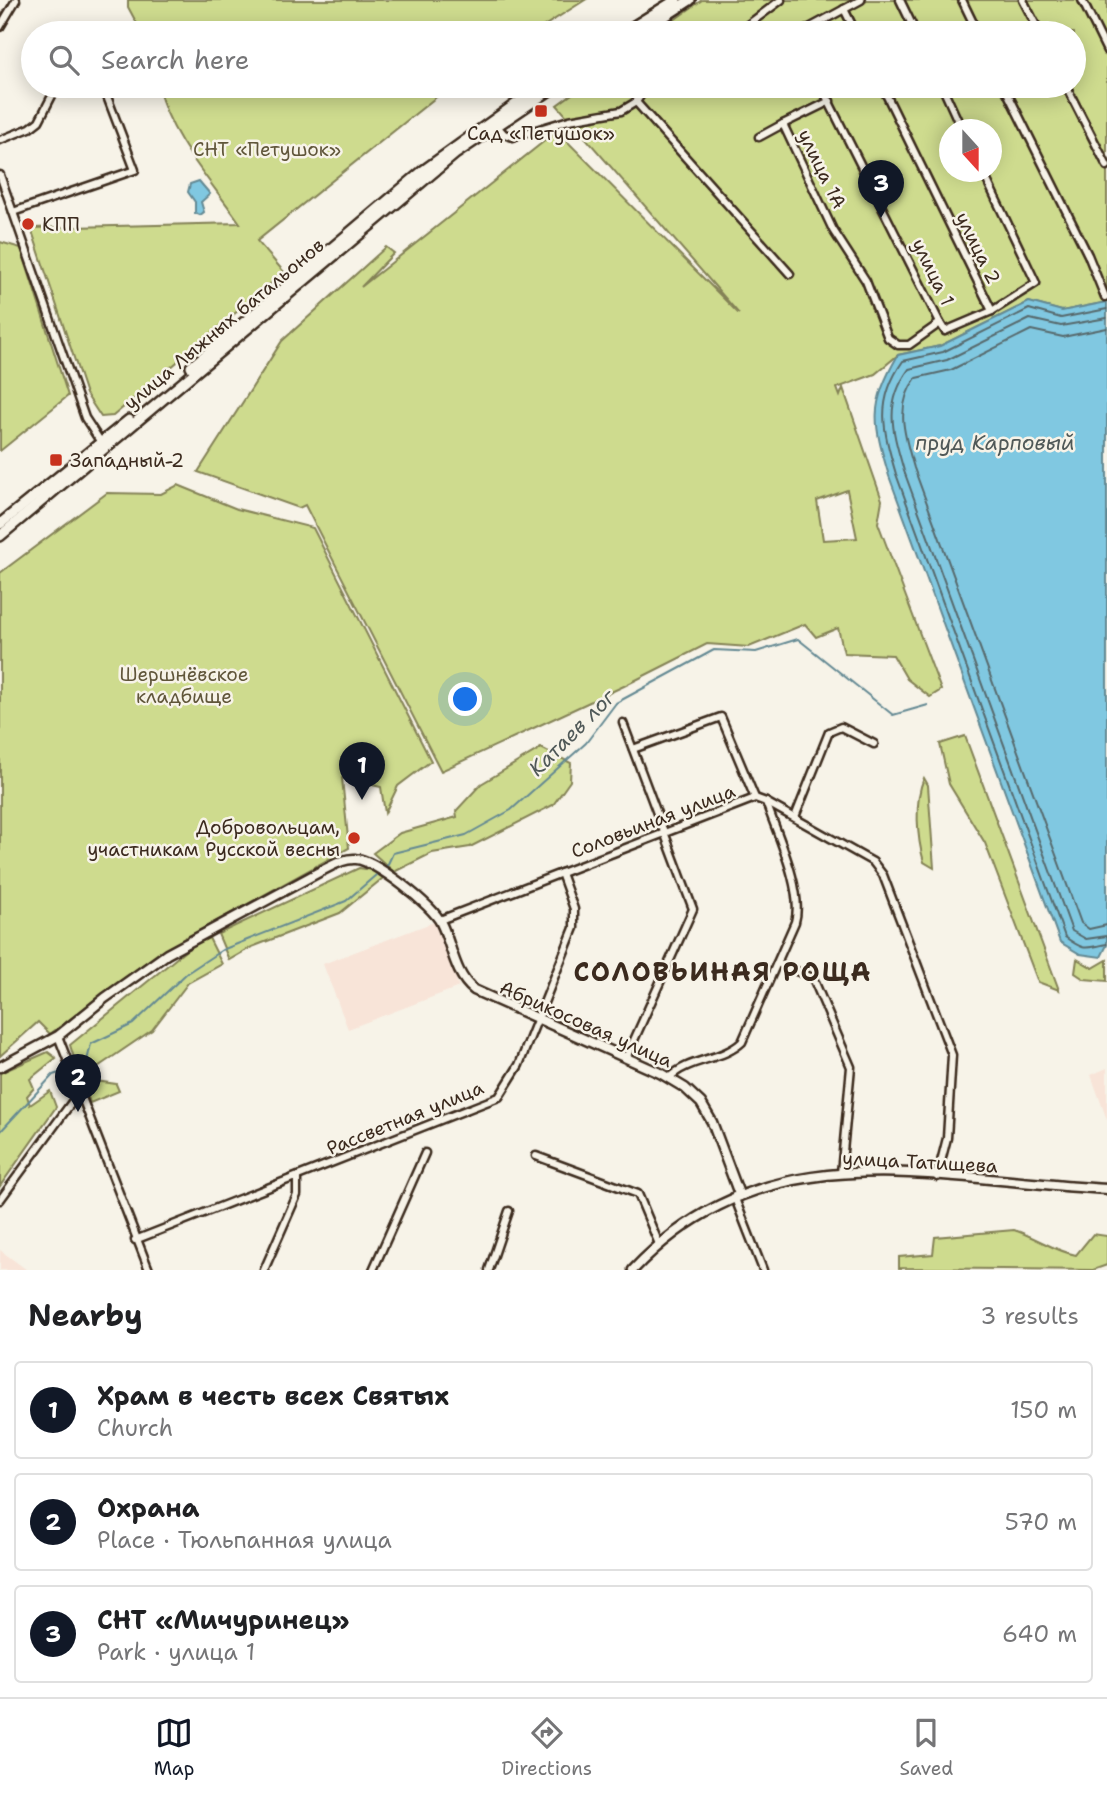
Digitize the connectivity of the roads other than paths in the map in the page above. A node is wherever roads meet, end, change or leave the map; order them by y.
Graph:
1 (16, 0) edge
2 (676, 0) edge
3 (690, 0) edge
4 (781, 0) edge
5 (861, 0) edge
6 (901, 0) edge
7 (962, 0) edge
8 (1023, 0) edge
9 (1082, 0) edge
10 (844, 9) junction
11 (642, 21) edge
12 (658, 21) edge
13 (753, 21) edge
14 (822, 21) edge
15 (850, 21) edge
16 (911, 21) edge
17 (972, 21) edge
18 (1034, 21) edge
19 (0, 27) edge
20 (1107, 51) edge
21 (50, 98) edge
22 (108, 98) edge
23 (525, 98) edge
24 (537, 98) edge
25 (639, 98) edge
26 (828, 98) edge
27 (887, 98) edge
28 (947, 98) edge
29 (1010, 98) edge
30 (1072, 98) edge
31 (830, 101) junction
32 (636, 102) junction
33 (957, 119) edge
34 (495, 124) junction
35 (783, 124) junction
36 (759, 137) dead end
37 (471, 138) junction
38 (0, 140) edge
39 (1107, 166) edge
40 (0, 175) edge
41 (988, 182) edge
42 (13, 212) junction
43 (790, 275) dead end
44 (1105, 297) edge
45 (992, 311) junction
46 (940, 323) junction
47 (102, 445) junction
48 (0, 524) edge
49 (0, 536) edge
50 (623, 723) dead end
51 (874, 744) dead end
52 (633, 748) junction
53 (755, 798) junction
54 (766, 802) junction
55 (795, 817) junction
56 (666, 833) junction
57 (561, 873) junction
58 (440, 920) junction
59 (777, 963) junction
60 (536, 1019) junction
61 (58, 1036) junction
62 (626, 1058) junction
63 (0, 1067) edge
64 (669, 1078) junction
65 (80, 1091) junction
66 (425, 1153) dead end
67 (536, 1156) dead end
68 (841, 1173) junction
69 (937, 1177) junction
70 (297, 1178) junction
71 (1107, 1189) edge
72 (737, 1195) junction
73 (0, 1200) edge
74 (509, 1211) dead end
75 (135, 1240) junction
76 (659, 1244) junction
77 (149, 1270) edge
78 (264, 1270) edge
79 (373, 1270) edge
80 (489, 1270) edge
81 (632, 1270) edge
82 (763, 1270) edge

1 - 19 street
2 - 11 main road
3 - 12 main road
4 - 13 street
5 - 10 street
6 - 16 street
7 - 17 street
8 - 18 street
9 - 20 street
10 - 14 street
10 - 15 street
21 - 38 street
22 - 42 street
23 - 37 main road
24 - 34 main road
25 - 32 street
26 - 31 street, улица 1
27 - 45 street, улица 2
28 - 33 street
29 - 44 street
30 - 39 street
31 - 35 street, улица 1А
31 - 46 street, улица 1
32 - 34 street
32 - 43 street
34 - 37 main road
35 - 36 street
35 - 46 street, улица 1А
37 - 47 main road, улица Лыжных батальонов
40 - 42 street
41 - 45 street
42 - 47 street
45 - 46 street
47 - 48 main road, улица Лыжных батальонов
47 - 49 main road, улица Лыжных батальонов
50 - 52 street
51 - 55 street
52 - 53 street
52 - 56 street
53 - 54 street, Соловьиная улица
53 - 56 street, Соловьиная улица
54 - 55 street, Соловьиная улица
54 - 59 street
55 - 69 street, Соловьиная улица
56 - 57 street, Соловьиная улица
56 - 62 street
57 - 58 street, Соловьиная улица
57 - 60 street, Рассветная улица
58 - 60 street, Абрикосовая улица
58 - 61 street
59 - 64 street
59 - 68 street
60 - 62 street, Абрикосовая улица
60 - 70 street, Рассветная улица
61 - 63 street
61 - 65 street
62 - 64 street, Абрикосовая улица
64 - 72 street, Абрикосовая улица
65 - 73 street
65 - 75 street
66 - 79 street
67 - 76 street
68 - 69 street, улица Татищева
68 - 72 street, улица Татищева
69 - 71 street, улица Татищева
70 - 75 street, Рассветная улица
70 - 78 street
72 - 76 street, улица Татищева
72 - 82 street
74 - 80 street
75 - 77 street
76 - 81 street, улица Татищева

